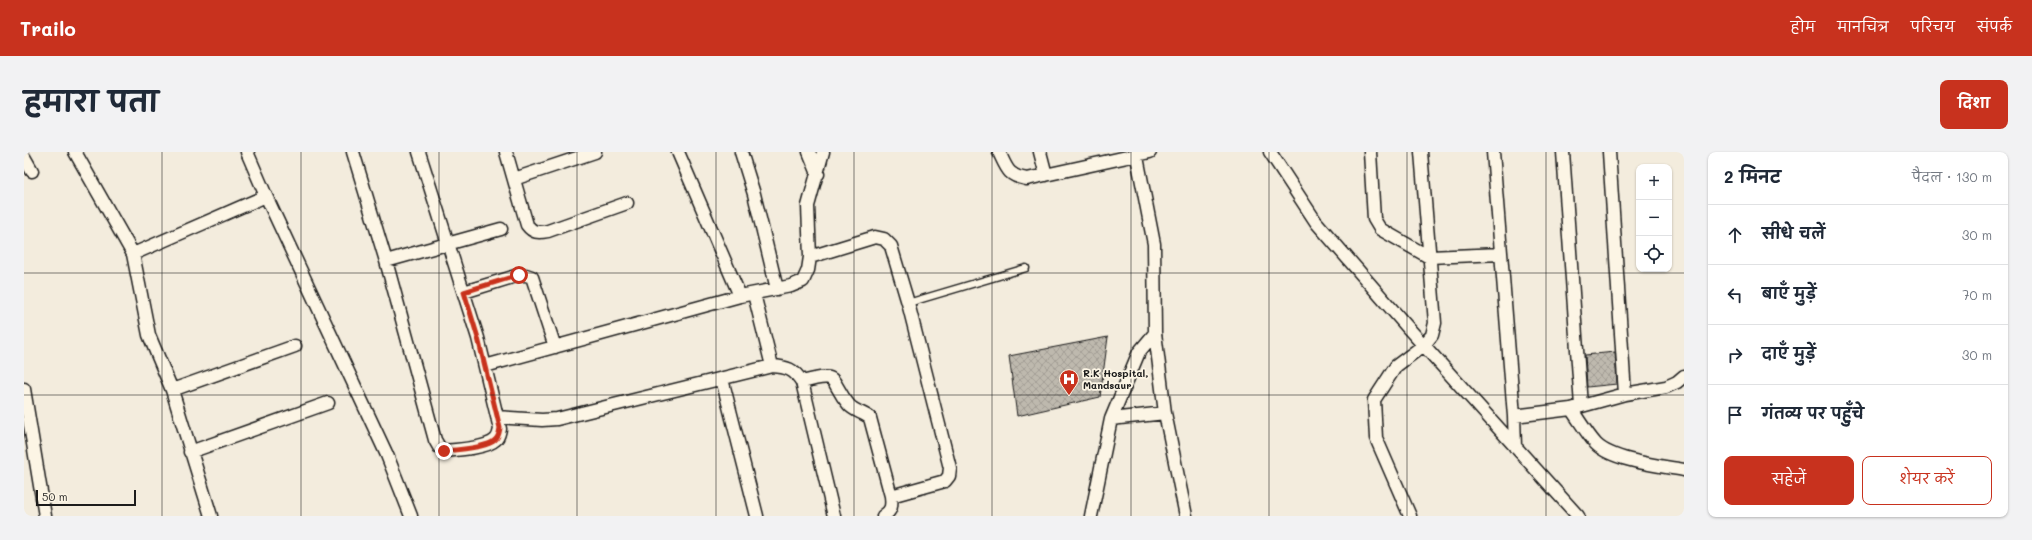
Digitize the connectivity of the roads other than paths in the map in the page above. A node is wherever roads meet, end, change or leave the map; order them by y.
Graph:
1 (75, 152) edge
2 (247, 152) edge
3 (353, 152) edge
4 (419, 152) edge
5 (506, 152) edge
6 (595, 152) edge
7 (678, 152) edge
8 (741, 152) edge
9 (809, 152) edge
10 (823, 152) edge
11 (999, 152) edge
12 (1040, 152) edge
13 (1150, 152) edge
14 (1270, 152) edge
15 (1370, 152) edge
16 (1421, 152) edge
17 (1493, 152) edge
18 (1563, 152) edge
19 (1609, 152) edge
20 (1136, 153) edge
21 (24, 157) edge
22 (32, 171) dead end
23 (818, 174) junction
24 (1046, 175) junction
25 (514, 179) junction
26 (266, 196) junction
27 (626, 203) dead end
28 (501, 229) dead end
29 (450, 243) junction
30 (133, 254) junction
31 (1501, 254) junction
32 (810, 257) junction
33 (1429, 257) junction
34 (386, 261) junction
35 (1026, 268) dead end
36 (777, 289) junction
37 (464, 292) junction
38 (754, 294) junction
39 (740, 296) junction
40 (908, 303) junction
41 (1155, 333) junction
42 (1424, 345) junction
43 (295, 346) dead end
44 (555, 347) junction
45 (485, 366) junction
46 (772, 366) junction
47 (1684, 376) edge
48 (722, 378) junction
49 (802, 382) junction
50 (24, 389) edge
51 (172, 390) junction
52 (1626, 394) junction
53 (328, 403) dead end
54 (1576, 408) junction
55 (1165, 414) junction
56 (1514, 416) junction
57 (497, 417) junction
58 (1111, 419) junction
59 (1515, 447) junction
60 (190, 452) junction
61 (1684, 470) edge
62 (891, 496) junction
63 (45, 516) edge
64 (211, 516) edge
65 (410, 516) edge
66 (757, 516) edge
67 (834, 516) edge
68 (883, 516) edge
69 (1091, 516) edge
70 (1186, 516) edge
71 (1410, 516) edge
72 (1578, 516) edge

1 - 30 street
2 - 26 street
3 - 34 street
4 - 29 street
5 - 25 street
6 - 25 street
7 - 39 street
8 - 36 street
9 - 23 street
10 - 23 street
11 - 24 street
12 - 24 street
13 - 20 street
14 - 42 street
15 - 33 street
16 - 33 street
17 - 31 street
18 - 54 street
19 - 52 street
20 - 24 street
20 - 41 street
21 - 22 street
23 - 32 street
25 - 27 street
26 - 30 street
26 - 65 street
28 - 29 street
29 - 34 street
29 - 37 street
30 - 51 street
31 - 33 street
31 - 56 street
32 - 36 street
32 - 40 street
33 - 42 street
34 - 57 street
35 - 40 lane
36 - 38 street
37 - 44 street
37 - 45 street
38 - 39 street
38 - 46 street
39 - 44 street
40 - 62 street
41 - 55 street
41 - 58 street
42 - 59 street
42 - 71 street
43 - 51 street
44 - 45 street
45 - 57 street
46 - 48 street
46 - 49 street
47 - 52 street
48 - 57 street
48 - 66 street
49 - 62 street
49 - 67 street
50 - 63 street
51 - 60 street
52 - 54 street
53 - 60 street
54 - 56 street
54 - 61 street
55 - 58 street
55 - 70 street
56 - 59 street
58 - 69 street
59 - 72 street
60 - 64 street
62 - 68 street

